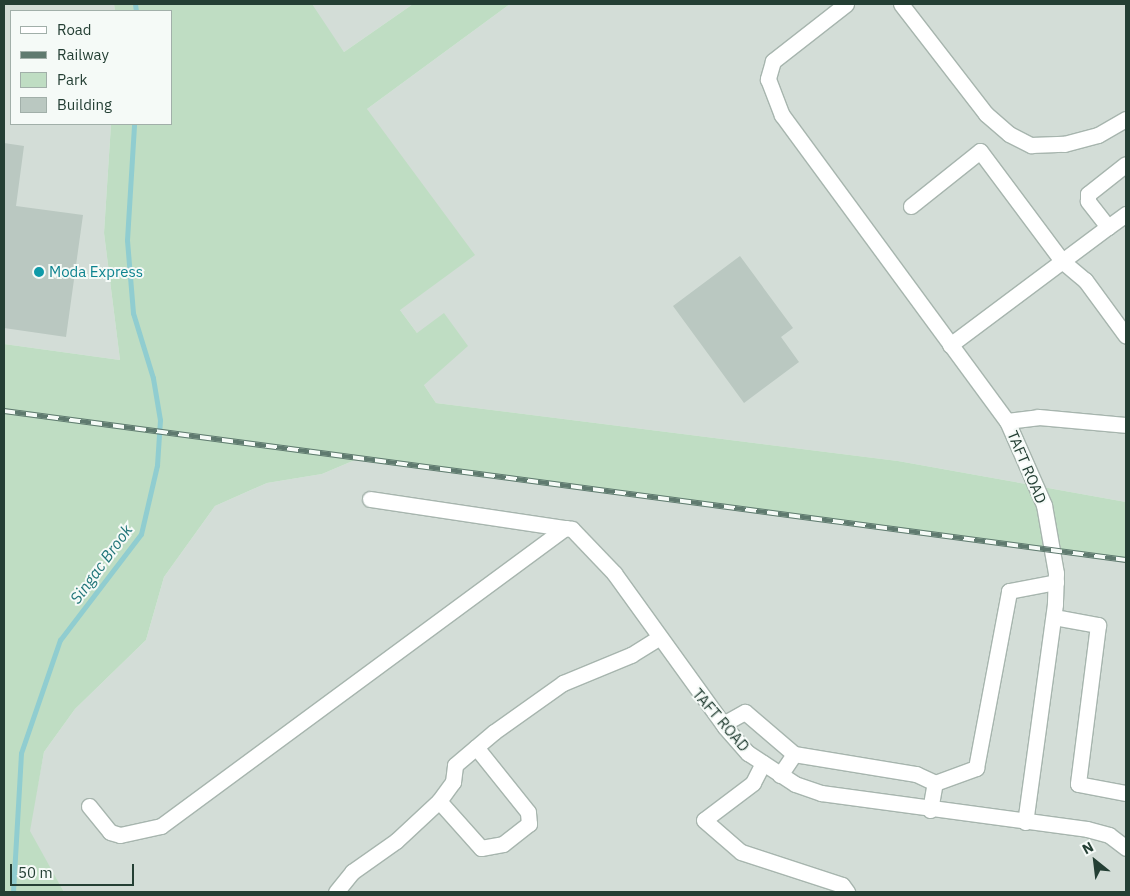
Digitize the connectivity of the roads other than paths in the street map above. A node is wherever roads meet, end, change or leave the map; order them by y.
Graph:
1 (846, 4) edge
2 (901, 4) edge
3 (1126, 119) edge
4 (1126, 164) edge
5 (911, 206) dead end
6 (1126, 214) edge
7 (1108, 227) junction
8 (1062, 261) junction
9 (1126, 336) edge
10 (950, 345) junction
11 (1007, 421) junction
12 (1126, 425) edge
13 (370, 500) dead end
14 (565, 528) junction
15 (1056, 582) junction
16 (1054, 617) junction
17 (658, 638) junction
18 (722, 724) junction
19 (476, 747) junction
20 (794, 754) junction
21 (763, 763) junction
22 (780, 775) junction
23 (935, 783) junction
24 (1126, 793) edge
25 (439, 801) junction
26 (89, 806) dead end
27 (930, 810) junction
28 (1025, 822) junction
29 (1126, 848) edge
30 (336, 892) edge
31 (847, 892) edge

1 - 10 street, TAFT ROAD
2 - 3 street
4 - 7 street
5 - 8 street
6 - 7 street
7 - 8 street
8 - 9 street
8 - 10 street
10 - 11 street, TAFT ROAD
11 - 12 street
11 - 15 street, TAFT ROAD
13 - 14 street
14 - 17 street, TAFT ROAD
14 - 26 street
15 - 16 street, TAFT ROAD
15 - 23 street
16 - 24 street
16 - 28 street, TAFT ROAD
17 - 18 street, TAFT ROAD
17 - 19 street
18 - 20 street
18 - 21 street, TAFT ROAD
19 - 25 street
19 - 25 street
20 - 22 street
20 - 23 street
21 - 22 street, TAFT ROAD
21 - 31 street
22 - 27 street, TAFT ROAD
23 - 27 street
25 - 30 street
27 - 28 street, TAFT ROAD
28 - 29 street, TAFT ROAD

